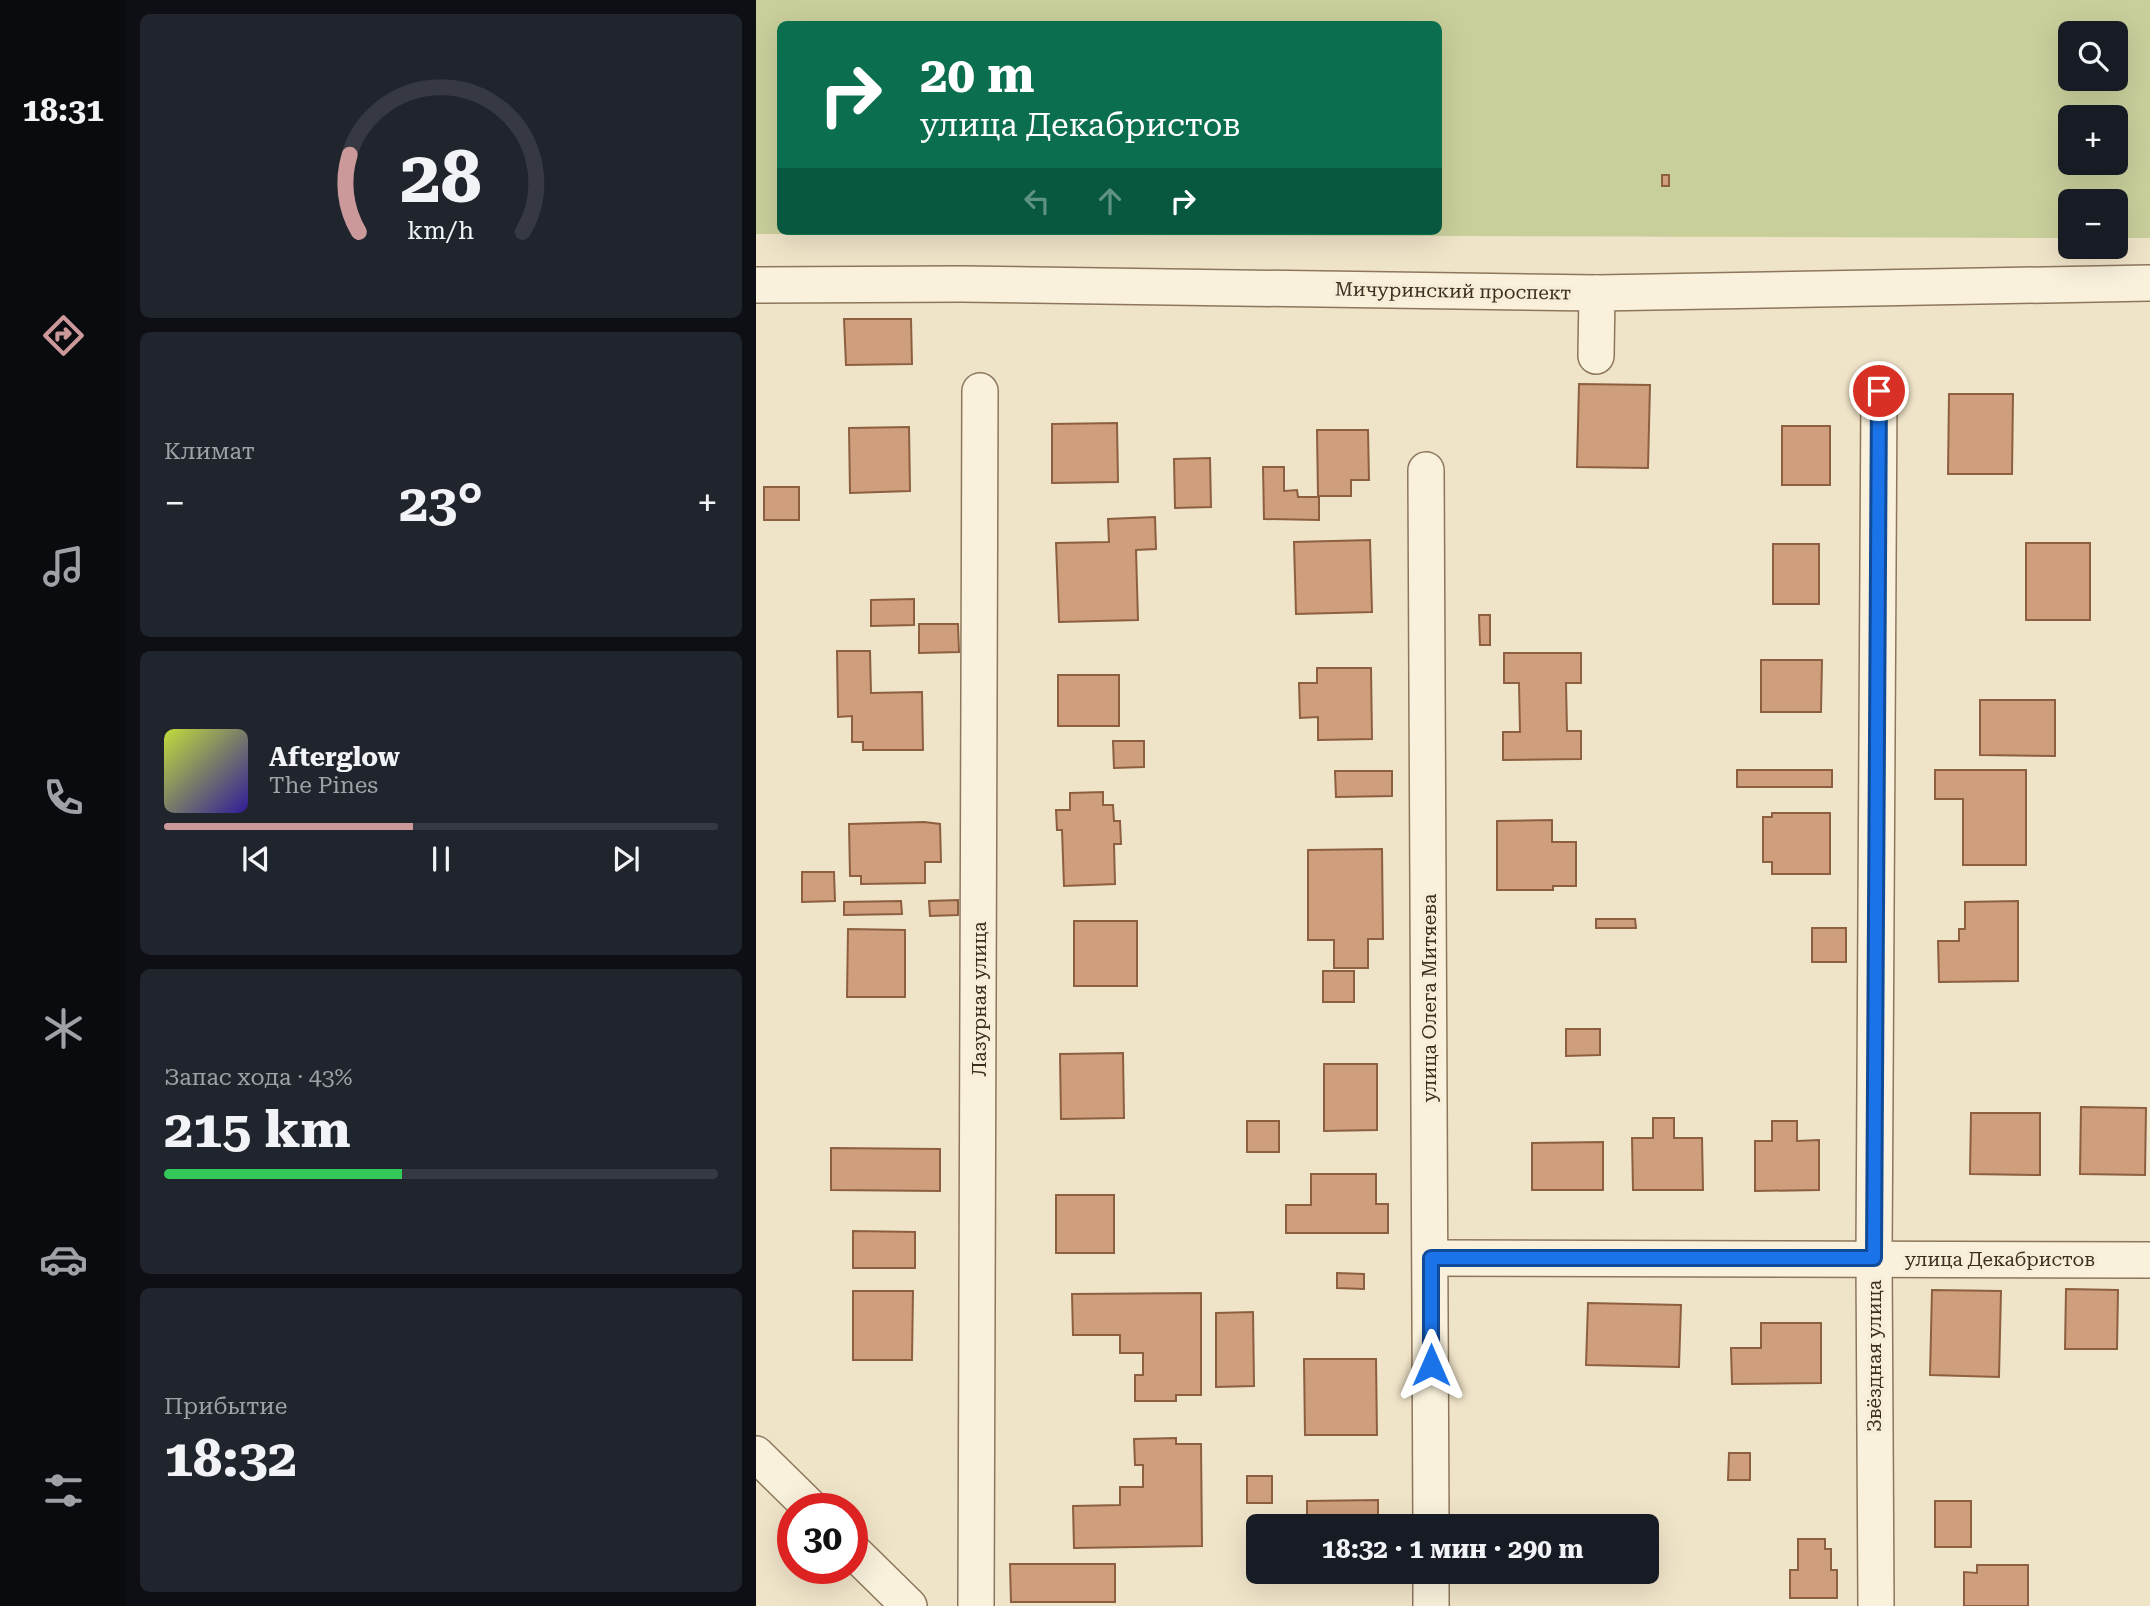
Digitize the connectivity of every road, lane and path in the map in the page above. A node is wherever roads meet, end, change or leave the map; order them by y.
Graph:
1 (2150, 283) edge
2 (756, 285) edge
3 (1597, 292) junction
4 (1596, 356) dead end
5 (980, 391) dead end
6 (1879, 391) dead end
7 (1426, 470) dead end
8 (1431, 1258) junction
9 (1874, 1258) junction
10 (2150, 1260) edge
11 (756, 1454) edge
12 (796, 1493) edge
13 (1431, 1514) edge
14 (868, 1566) edge
15 (1431, 1584) edge
16 (909, 1606) edge
17 (976, 1606) edge
18 (1431, 1606) edge
19 (1876, 1606) edge

1 - 3 street, Мичуринский проспект
2 - 3 street, Мичуринский проспект
3 - 4 street
5 - 17 street, Лазурная улица
6 - 9 street, Звёздная улица
7 - 8 street, улица Олега Митяева
8 - 9 street, улица Декабристов
8 - 13 street, улица Олега Митяева
9 - 10 street, улица Декабристов
9 - 19 street, Звёздная улица
11 - 12 street
14 - 16 street
15 - 18 street

